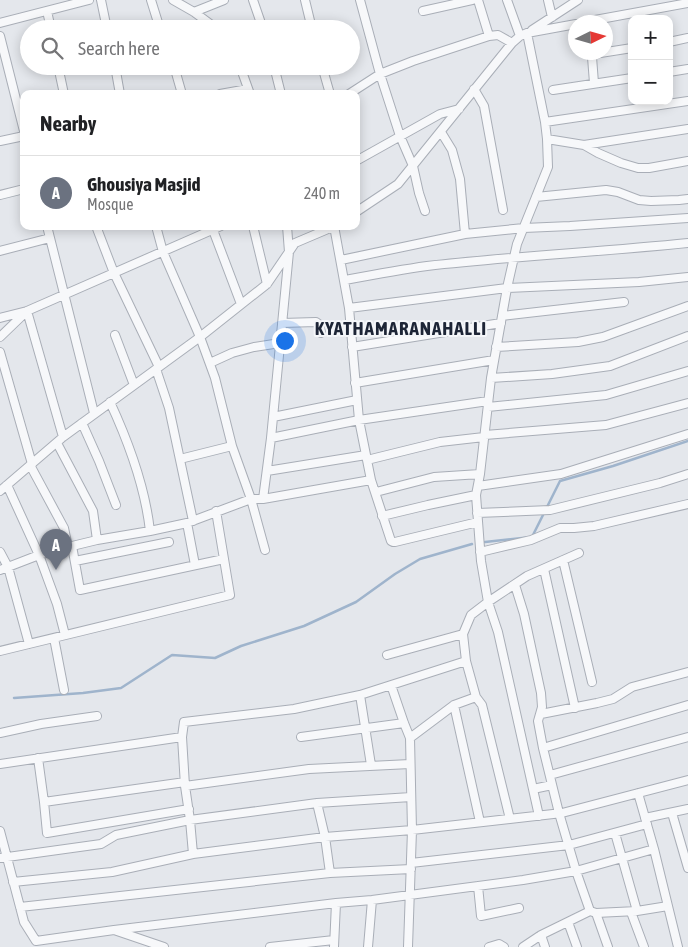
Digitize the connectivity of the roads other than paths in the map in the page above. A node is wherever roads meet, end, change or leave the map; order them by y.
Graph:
1 (89, 0) edge
2 (101, 0) edge
3 (151, 0) edge
4 (173, 0) edge
5 (224, 0) edge
6 (253, 0) edge
7 (305, 0) edge
8 (360, 0) edge
9 (472, 0) edge
10 (478, 0) edge
11 (507, 0) edge
12 (548, 0) edge
13 (578, 0) edge
14 (688, 3) edge
15 (47, 11) junction
16 (423, 11) dead end
17 (194, 12) junction
18 (552, 17) junction
19 (613, 17) edge
20 (49, 20) edge
21 (105, 20) edge
22 (157, 20) edge
23 (205, 20) edge
24 (260, 20) edge
25 (310, 20) edge
26 (0, 23) edge
27 (568, 26) edge
28 (523, 34) junction
29 (0, 36) edge
30 (489, 36) junction
31 (688, 38) edge
32 (673, 41) edge
33 (512, 42) junction
34 (628, 49) edge
35 (688, 69) edge
36 (673, 71) edge
37 (380, 74) junction
38 (60, 75) edge
39 (117, 75) edge
40 (177, 75) edge
41 (243, 75) edge
42 (276, 75) edge
43 (325, 75) edge
44 (628, 79) edge
45 (594, 83) junction
46 (474, 89) junction
47 (63, 90) edge
48 (119, 90) edge
49 (181, 90) edge
50 (248, 90) edge
51 (280, 90) edge
52 (329, 90) edge
53 (355, 90) edge
54 (553, 90) dead end
55 (688, 101) edge
56 (459, 109) junction
57 (20, 115) edge
58 (546, 122) junction
59 (688, 129) edge
60 (441, 132) junction
61 (400, 136) junction
62 (20, 137) edge
63 (548, 139) junction
64 (0, 141) edge
65 (584, 145) junction
66 (360, 159) edge
67 (688, 161) edge
68 (413, 166) junction
69 (20, 190) edge
70 (0, 195) edge
71 (536, 197) junction
72 (688, 199) edge
73 (360, 209) edge
74 (503, 210) dead end
75 (425, 211) dead end
76 (688, 218) edge
77 (524, 228) junction
78 (48, 230) edge
79 (98, 230) edge
80 (157, 230) edge
81 (212, 230) edge
82 (217, 230) edge
83 (254, 230) edge
84 (287, 230) edge
85 (325, 230) edge
86 (335, 230) edge
87 (465, 234) junction
88 (50, 238) junction
89 (688, 243) edge
90 (0, 251) edge
91 (163, 252) junction
92 (289, 252) junction
93 (514, 257) junction
94 (341, 260) junction
95 (114, 273) junction
96 (688, 276) edge
97 (344, 280) junction
98 (267, 284) junction
99 (507, 288) junction
100 (65, 295) junction
101 (624, 302) dead end
102 (241, 304) junction
103 (688, 306) edge
104 (349, 308) junction
105 (27, 311) junction
106 (0, 318) edge
107 (501, 319) junction
108 (282, 323) junction
109 (321, 333) dead end
110 (115, 334) dead end
111 (688, 336) edge
112 (0, 337) edge
113 (200, 337) junction
114 (280, 343) junction
115 (352, 347) junction
116 (496, 347) junction
117 (0, 352) edge
118 (494, 360) junction
119 (210, 363) junction
120 (158, 368) junction
121 (688, 371) edge
122 (491, 378) junction
123 (355, 383) junction
124 (134, 385) junction
125 (357, 400) junction
126 (110, 402) junction
127 (688, 403) edge
128 (488, 404) junction
129 (94, 414) junction
130 (273, 417) junction
131 (359, 420) junction
132 (82, 423) junction
133 (688, 434) edge
134 (484, 436) junction
135 (271, 438) junction
136 (60, 440) junction
137 (232, 446) junction
138 (367, 457) junction
139 (180, 459) junction
140 (31, 465) junction
141 (267, 471) junction
142 (480, 474) junction
143 (688, 474) edge
144 (371, 480) junction
145 (7, 485) junction
146 (478, 486) junction
147 (0, 491) edge
148 (376, 492) junction
149 (476, 495) junction
150 (251, 499) junction
151 (262, 500) junction
152 (688, 504) edge
153 (116, 505) dead end
154 (216, 512) junction
155 (382, 516) junction
156 (478, 518) junction
157 (190, 522) junction
158 (150, 531) junction
159 (97, 540) junction
160 (169, 542) dead end
161 (70, 546) junction
162 (265, 550) dead end
163 (0, 552) edge
164 (480, 552) junction
165 (579, 552) dead end
166 (39, 556) junction
167 (224, 559) junction
168 (564, 560) junction
169 (75, 561) junction
170 (195, 565) junction
171 (4, 568) edge
172 (544, 568) junction
173 (515, 585) junction
174 (488, 602) junction
175 (463, 634) junction
176 (65, 635) junction
177 (54, 638) junction
178 (29, 644) junction
179 (0, 651) edge
180 (387, 655) dead end
181 (466, 661) junction
182 (688, 672) edge
183 (592, 682) dead end
184 (391, 685) junction
185 (64, 690) dead end
186 (360, 695) junction
187 (476, 697) junction
188 (688, 705) edge
189 (454, 706) junction
190 (575, 708) junction
191 (541, 714) junction
192 (97, 716) dead end
193 (404, 723) junction
194 (366, 728) junction
195 (0, 734) edge
196 (182, 737) junction
197 (301, 737) dead end
198 (410, 738) junction
199 (688, 738) edge
200 (543, 748) junction
201 (38, 758) junction
202 (0, 764) edge
203 (410, 764) junction
204 (371, 765) junction
205 (550, 775) junction
206 (688, 780) edge
207 (185, 784) junction
208 (552, 785) junction
209 (533, 789) junction
210 (638, 793) junction
211 (411, 797) junction
212 (44, 802) junction
213 (317, 803) junction
214 (189, 809) junction
215 (688, 809) edge
216 (672, 813) junction
217 (559, 814) junction
218 (539, 816) junction
219 (510, 819) junction
220 (190, 820) junction
221 (646, 821) junction
222 (480, 822) junction
223 (412, 830) junction
224 (0, 831) edge
225 (615, 833) junction
226 (325, 837) junction
227 (569, 845) junction
228 (654, 850) junction
229 (194, 854) junction
230 (3, 857) edge
231 (622, 857) junction
232 (411, 866) junction
233 (688, 868) edge
234 (576, 871) junction
235 (330, 873) junction
236 (13, 882) junction
237 (478, 886) junction
238 (410, 895) junction
239 (372, 900) junction
240 (336, 903) junction
241 (668, 906) junction
242 (20, 907) junction
243 (519, 908) dead end
244 (593, 912) junction
245 (634, 912) junction
246 (568, 922) junction
247 (114, 930) junction
248 (541, 935) junction
249 (334, 943) edge
250 (38, 944) edge
251 (164, 947) edge
252 (270, 947) edge
253 (368, 947) edge
254 (408, 947) edge
255 (489, 947) edge
256 (504, 947) edge
257 (523, 947) edge
258 (545, 947) edge
259 (577, 947) edge
260 (608, 947) edge
261 (644, 947) edge
262 (678, 947) edge

1 - 15 street
2 - 21 street
3 - 22 street
4 - 17 street
5 - 17 street
6 - 24 street
7 - 25 street
8 - 37 street
9 - 16 street
10 - 30 street
11 - 28 street
12 - 18 street
13 - 18 street
14 - 19 street
15 - 20 street
15 - 26 street
17 - 23 street
18 - 28 street
27 - 28 street
28 - 33 street
28 - 58 street
29 - 57 street
30 - 33 street
30 - 37 street
31 - 32 street
33 - 46 street
34 - 45 street
35 - 36 street
37 - 53 street
37 - 61 street
38 - 47 street
39 - 48 street
40 - 49 street
41 - 50 street
42 - 51 street
43 - 52 street
44 - 45 street
45 - 54 street
46 - 56 street
46 - 74 street
55 - 58 street
56 - 60 street
56 - 61 street
58 - 63 street
59 - 65 street
60 - 68 street
60 - 87 street
61 - 66 street
61 - 68 street
62 - 64 street
63 - 65 street
63 - 71 street
65 - 67 street
68 - 73 street
68 - 75 street
69 - 70 street
71 - 72 street
71 - 77 street
76 - 77 street
77 - 87 street
77 - 93 street
78 - 88 street
79 - 95 street
80 - 91 street
81 - 91 street
82 - 102 street
83 - 98 street
84 - 92 street
85 - 92 street
86 - 94 street
87 - 94 street
88 - 90 street
88 - 100 street
89 - 93 street
91 - 95 street
91 - 113 street
92 - 98 street
92 - 108 street
93 - 97 street
93 - 99 street
94 - 97 street
95 - 100 street
95 - 120 street
96 - 99 street
97 - 104 street
98 - 102 street
99 - 104 street
99 - 107 street
100 - 105 street
100 - 129 street
101 - 107 street
102 - 113 street
103 - 116 street
104 - 115 street
105 - 106 street
105 - 112 street
105 - 136 street
107 - 115 street
107 - 116 street
108 - 109 street
108 - 114 street
110 - 124 street
111 - 122 street
113 - 119 street
113 - 120 street
114 - 119 street
114 - 130 street
115 - 123 street
116 - 118 street
117 - 140 street
118 - 122 street
118 - 123 street
119 - 137 street
120 - 124 street
120 - 139 street
121 - 128 street
122 - 128 street
123 - 125 street
124 - 126 street
125 - 130 street
125 - 131 street
126 - 129 street
126 - 158 street
127 - 134 street
128 - 131 street
128 - 134 street
129 - 132 street
130 - 135 street
131 - 135 street
131 - 138 street
132 - 136 street
132 - 153 street
133 - 146 street
134 - 138 street
134 - 142 street
135 - 141 street
136 - 140 street
136 - 159 street
137 - 139 street
137 - 150 street
138 - 141 street
138 - 144 street
139 - 157 street
140 - 145 street
140 - 161 street
141 - 151 street
142 - 146 street
142 - 148 street
143 - 156 street
144 - 148 street
144 - 151 street
145 - 147 street
145 - 166 street
146 - 149 street
148 - 155 street
149 - 155 street
149 - 156 street
150 - 151 street
150 - 154 street
150 - 162 street
152 - 164 street
154 - 157 street
154 - 167 street
155 - 156 street
156 - 164 street
157 - 158 street
157 - 170 street
158 - 159 street
159 - 161 street
160 - 169 street
161 - 166 street
161 - 169 street
163 - 171 street
164 - 174 street
165 - 168 street
166 - 171 street
166 - 176 street
167 - 170 street
167 - 176 street
168 - 172 street
168 - 183 street
169 - 170 street
171 - 178 street
172 - 173 street
172 - 190 street
173 - 174 street
173 - 191 street
174 - 175 street
174 - 209 street
175 - 180 street
175 - 181 street
176 - 177 street
177 - 178 street
177 - 185 street
178 - 179 street
181 - 184 street
181 - 187 street
182 - 190 street
184 - 186 street
184 - 193 street
186 - 194 street
186 - 196 street
187 - 189 street
187 - 219 street
188 - 200 street
189 - 198 street
189 - 222 street
190 - 191 street
191 - 200 street
192 - 195 street
193 - 194 street
193 - 198 street
194 - 197 street
194 - 204 street
196 - 201 street
196 - 207 street
198 - 203 street
199 - 205 street
200 - 205 street
201 - 202 street
201 - 212 street
203 - 204 street
203 - 211 street
204 - 207 street
205 - 208 street
206 - 210 street
207 - 212 street
207 - 214 street
208 - 209 street
208 - 217 street
209 - 218 street
210 - 217 street
210 - 221 street
211 - 213 street
211 - 223 street
212 - 214 street
213 - 220 street
213 - 226 street
214 - 220 street
215 - 216 street
216 - 221 street
216 - 233 street
217 - 218 street
217 - 227 street
218 - 219 street
219 - 222 street
220 - 229 street
220 - 230 street
221 - 225 street
221 - 228 street
222 - 223 street
223 - 226 street
223 - 232 street
224 - 230 street
225 - 227 street
225 - 231 street
226 - 229 street
226 - 235 street
227 - 232 street
227 - 234 street
228 - 231 street
228 - 241 street
229 - 236 street
230 - 236 street
231 - 234 street
231 - 245 street
232 - 235 street
232 - 238 street
234 - 237 street
234 - 244 street
235 - 242 street
236 - 242 street
237 - 238 street
237 - 243 street
238 - 239 street
238 - 254 street
239 - 240 street
239 - 253 street
240 - 247 street
240 - 249 street
241 - 245 street
241 - 262 street
242 - 250 street
244 - 245 street
244 - 246 street
244 - 260 street
245 - 261 street
246 - 248 street
246 - 259 street
247 - 250 street
247 - 251 street
248 - 257 street
248 - 258 street
249 - 252 street
255 - 256 street

